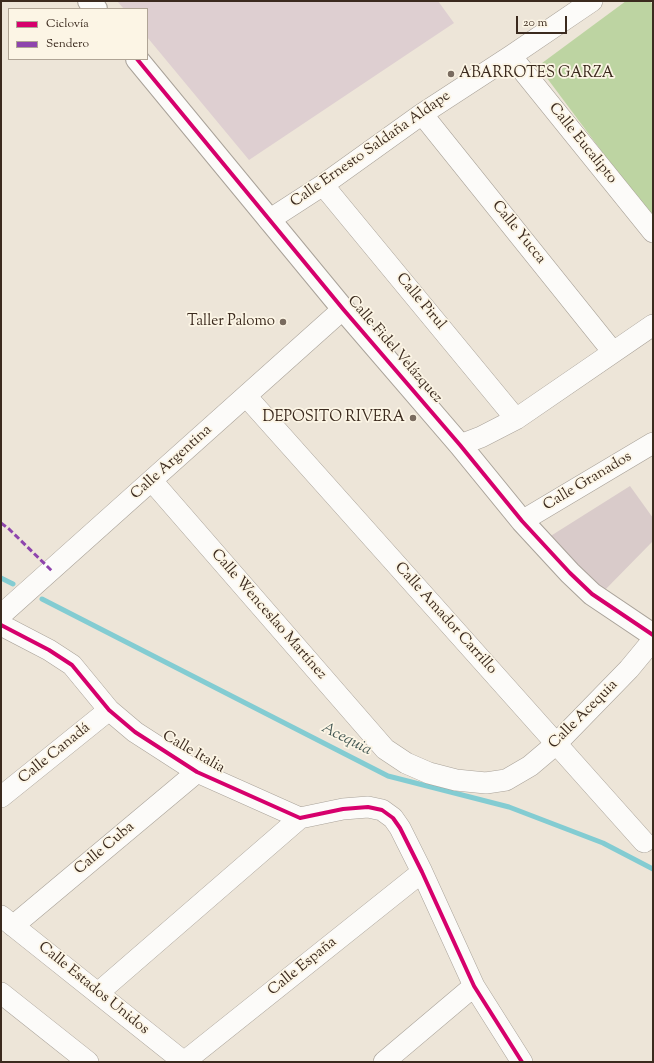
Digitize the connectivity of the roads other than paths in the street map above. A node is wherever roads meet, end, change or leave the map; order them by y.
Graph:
1 (592, 1) edge
2 (511, 56) junction
3 (138, 60) edge
4 (422, 114) junction
5 (323, 185) junction
6 (269, 220) junction
7 (653, 232) edge
8 (343, 309) junction
9 (653, 325) edge
10 (613, 352) junction
11 (246, 396) junction
12 (516, 419) junction
13 (653, 443) edge
14 (460, 445) junction
15 (152, 481) junction
16 (522, 520) junction
17 (1, 616) edge
18 (1, 625) edge
19 (653, 635) edge
20 (653, 640) edge
21 (108, 710) junction
22 (556, 744) junction
23 (197, 772) junction
24 (506, 780) joint
25 (1, 798) edge
26 (300, 818) junction
27 (644, 842) dead end
28 (422, 872) junction
29 (7, 921) edge
30 (474, 986) junction
31 (1, 993) edge
32 (98, 993) junction
33 (88, 1062) edge
34 (184, 1062) edge
35 (384, 1062) edge
36 (522, 1062) edge

1 - 2 street, Calle Ernesto Saldaña Aldape
2 - 4 street, Calle Ernesto Saldaña Aldape
2 - 7 street, Calle Eucalipto
3 - 6 street, Calle Fidel Velázquez
4 - 5 street, Calle Ernesto Saldaña Aldape
4 - 10 street, Calle Yucca
5 - 6 street, Calle Ernesto Saldaña Aldape
5 - 12 street, Calle Pirul
6 - 8 street, Calle Fidel Velázquez
8 - 11 street, Calle Argentina
8 - 14 street, Calle Fidel Velázquez
9 - 10 street
10 - 12 street
11 - 15 street, Calle Argentina
11 - 22 street, Calle Amador Carrillo
12 - 14 street
13 - 16 street, Calle Granados
14 - 16 street, Calle Fidel Velázquez
15 - 17 street, Calle Argentina
15 - 24 street, Calle Wenceslao Martínez
16 - 19 street, Calle Fidel Velázquez
18 - 21 street, Calle Italia
20 - 22 street, Calle Acequia
21 - 23 street, Calle Italia
21 - 25 street, Calle Canadá
22 - 24 street, Calle Acequia
22 - 27 street, Calle Amador Carrillo
23 - 26 street, Calle Italia
23 - 29 street, Calle Cuba
26 - 28 street
26 - 32 street
28 - 30 street
28 - 34 street, Calle España
29 - 32 street, Calle Estados Unidos
30 - 35 street
30 - 36 street
31 - 33 street
32 - 34 street, Calle Estados Unidos

